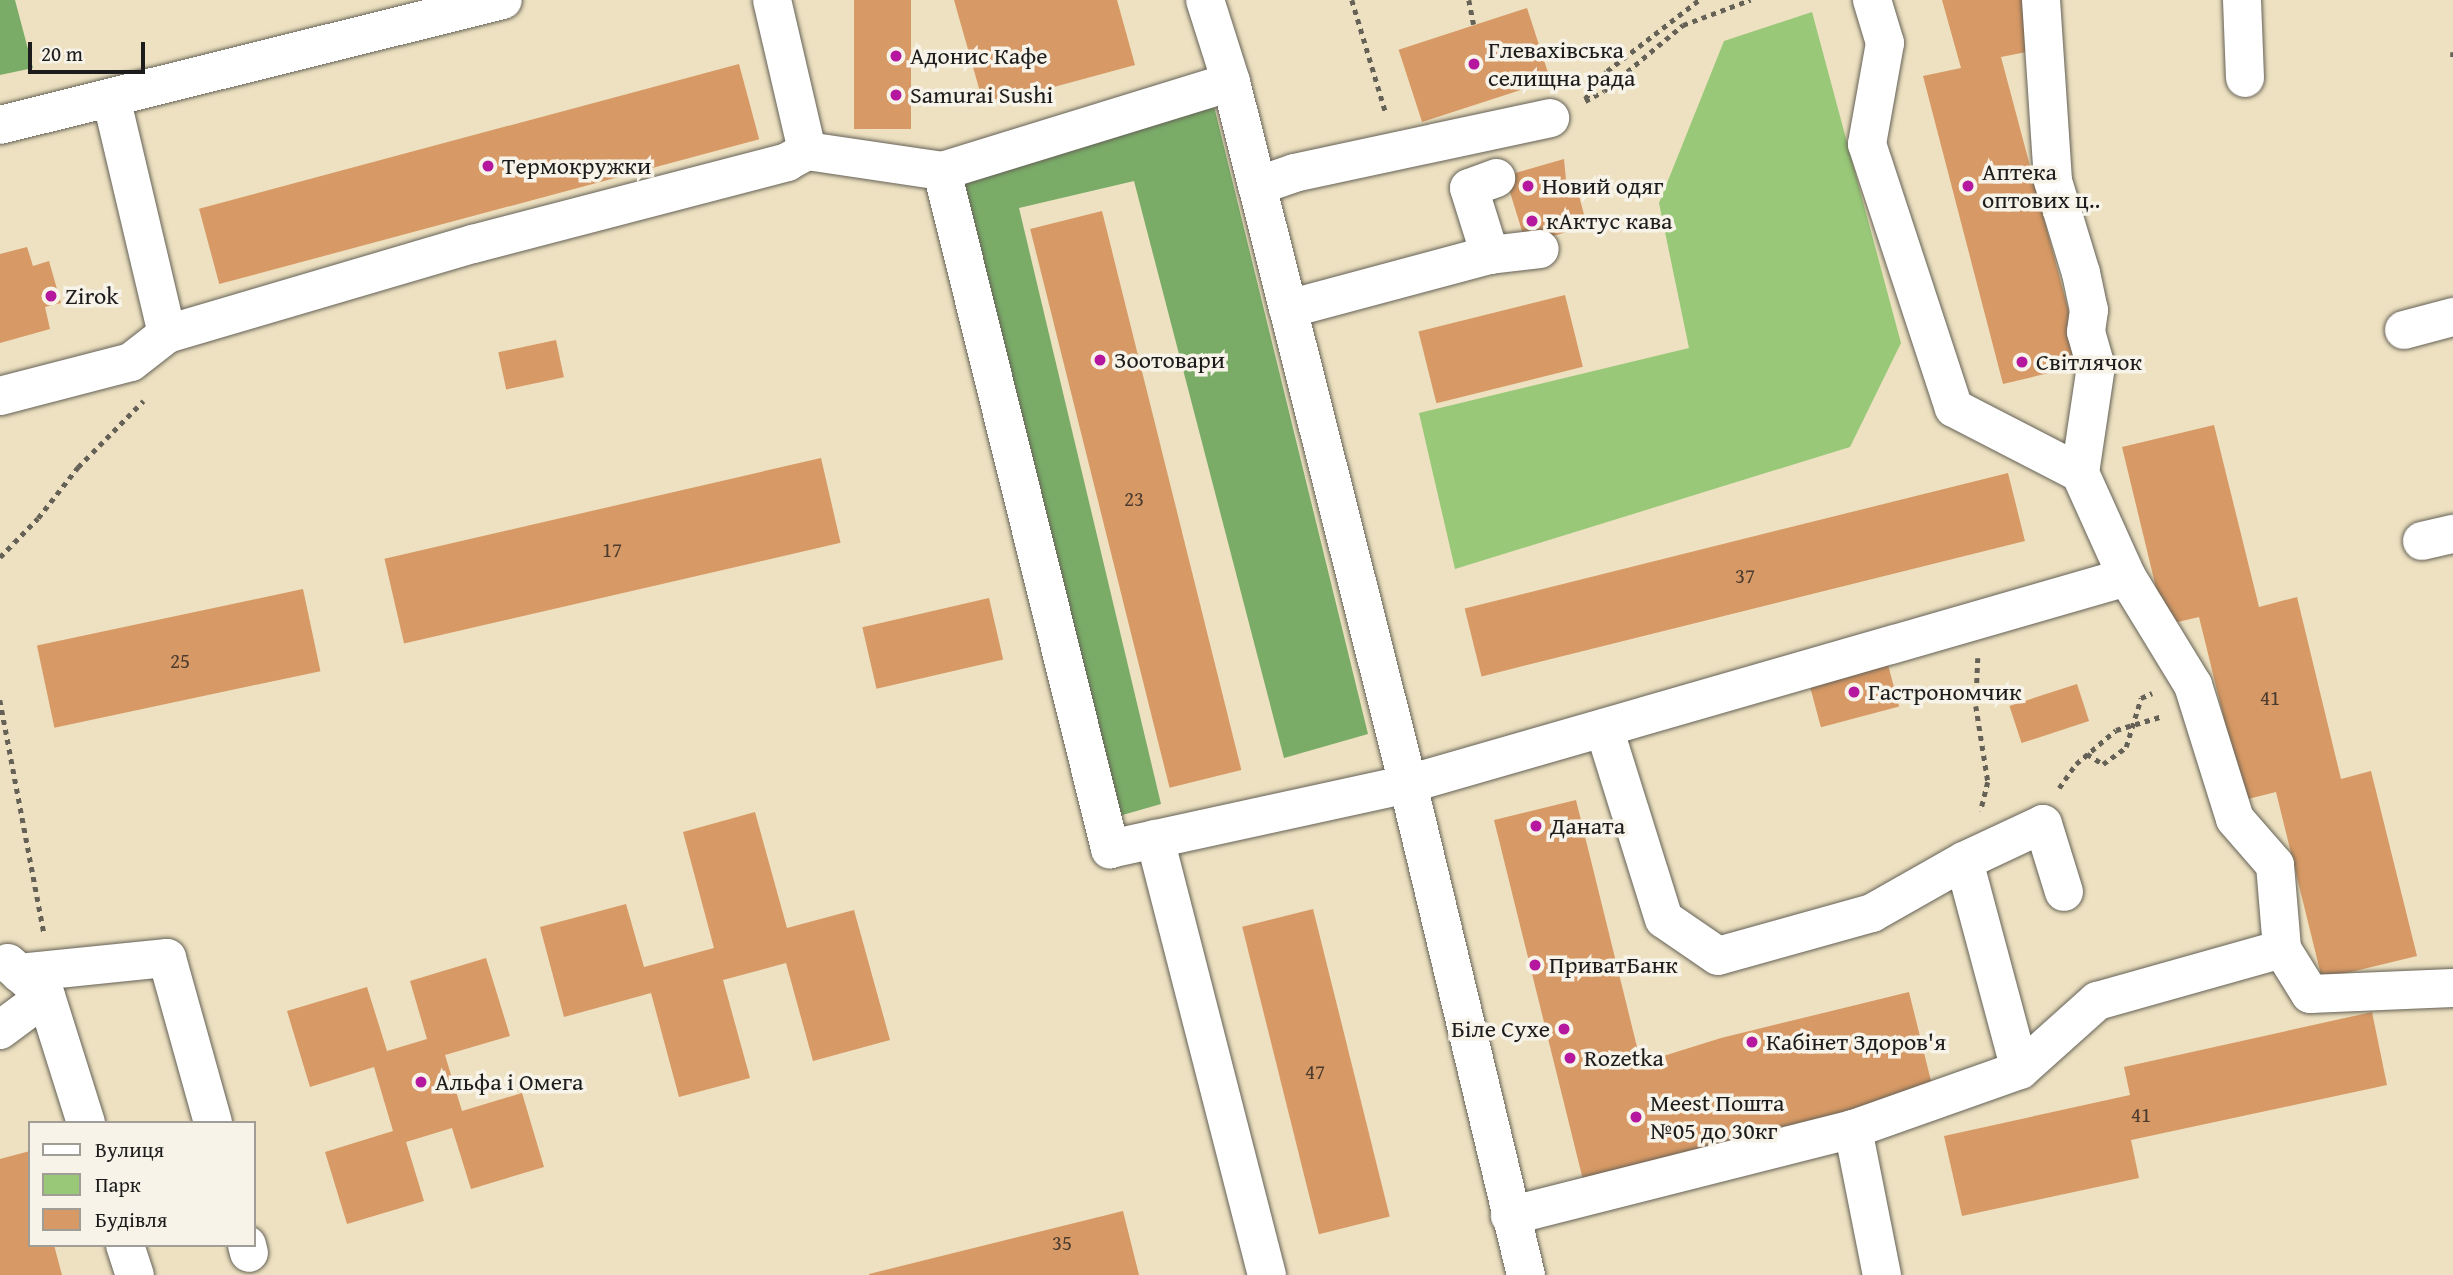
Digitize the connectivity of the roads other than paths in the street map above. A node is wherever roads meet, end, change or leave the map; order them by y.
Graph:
1 (503, 0) edge
2 (772, 0) edge
3 (1205, 0) edge
4 (1872, 0) edge
5 (2041, 0) edge
6 (2242, 0) edge
7 (453, 6) edge
8 (2245, 78) dead end
9 (1231, 82) junction
10 (111, 98) junction
11 (1550, 118) dead end
12 (0, 125) edge
13 (807, 151) junction
14 (943, 171) junction
15 (1496, 178) dead end
16 (1257, 186) junction
17 (1540, 249) dead end
18 (1490, 255) junction
19 (1288, 309) junction
20 (2453, 317) edge
21 (2404, 330) dead end
22 (167, 334) junction
23 (0, 396) edge
24 (2080, 473) junction
25 (2127, 577) junction
26 (1604, 728) junction
27 (1408, 784) junction
28 (1154, 839) junction
29 (1980, 853) junction
30 (2064, 892) dead end
31 (2282, 949) junction
32 (29, 974) edge
33 (2453, 988) edge
34 (0, 1030) edge
35 (2020, 1070) junction
36 (85, 1121) edge
37 (212, 1121) edge
38 (1853, 1129) junction
39 (1510, 1216) junction
40 (126, 1247) edge
41 (135, 1275) edge
42 (1267, 1275) edge
43 (1526, 1275) edge
44 (1882, 1275) edge

1 - 7 street
2 - 13 street
3 - 9 street
4 - 24 street
5 - 24 street
6 - 8 street
7 - 10 street
9 - 14 street
9 - 16 street
10 - 12 street
10 - 22 street
11 - 16 street
13 - 14 street
13 - 22 street
14 - 28 street
15 - 18 street
16 - 19 street
17 - 18 street
18 - 19 street
19 - 27 street
20 - 21 street
22 - 23 street
24 - 25 street
25 - 26 street
25 - 31 street
26 - 27 street
26 - 29 street
27 - 28 street
27 - 39 street
28 - 42 street
29 - 30 street
29 - 35 street
31 - 33 street
31 - 35 street
32 - 34 street
32 - 36 street
32 - 37 street
35 - 38 street
38 - 39 street
38 - 44 street
39 - 43 street
40 - 41 street

